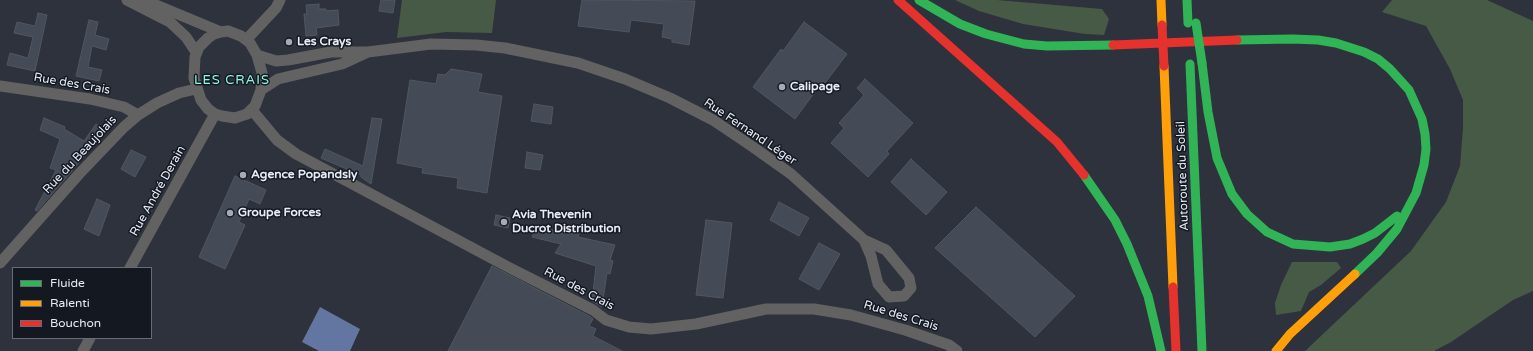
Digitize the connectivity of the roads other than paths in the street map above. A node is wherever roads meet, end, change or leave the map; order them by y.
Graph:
1 (127, 0) edge
2 (144, 0) edge
3 (280, 0) edge
4 (898, 0) edge
5 (919, 0) edge
6 (1161, 0) edge
7 (1187, 0) edge
8 (1193, 0) edge
9 (1192, 23) junction
10 (221, 32) junction
11 (246, 40) junction
12 (196, 52) junction
13 (368, 52) junction
14 (257, 55) junction
15 (0, 86) edge
16 (196, 89) junction
17 (262, 90) junction
18 (252, 110) junction
19 (216, 114) junction
20 (138, 115) junction
21 (1410, 205) junction
22 (864, 240) junction
23 (0, 263) edge
24 (131, 267) edge
25 (89, 339) edge
26 (83, 351) edge
27 (957, 351) edge
28 (1161, 351) edge
29 (1176, 351) edge
30 (1202, 351) edge
31 (1276, 351) edge

1 - 12 street
2 - 10 street
3 - 11 street
4 - 28 highway
5 - 21 highway
6 - 29 highway, Autoroute du Soleil, bridge
7 - 9 highway, Autoroute du Soleil
8 - 9 highway
9 - 21 highway, bridge
9 - 30 highway, Autoroute du Soleil
10 - 11 street
10 - 12 street
11 - 14 street
12 - 16 street
13 - 14 street, Rue Fernand Léger
13 - 17 street, Rue Fernand Léger
13 - 22 street, Rue Fernand Léger
14 - 17 street
15 - 20 street, Rue des Crais
16 - 19 street
16 - 20 street, Rue du Beaujolais
17 - 18 street
18 - 19 street
18 - 27 street, Rue des Crais
19 - 24 street, Rue André Derain
20 - 23 street, Rue du Beaujolais
21 - 31 highway
22 - 22 street, Rue Fernand Léger
25 - 26 street

